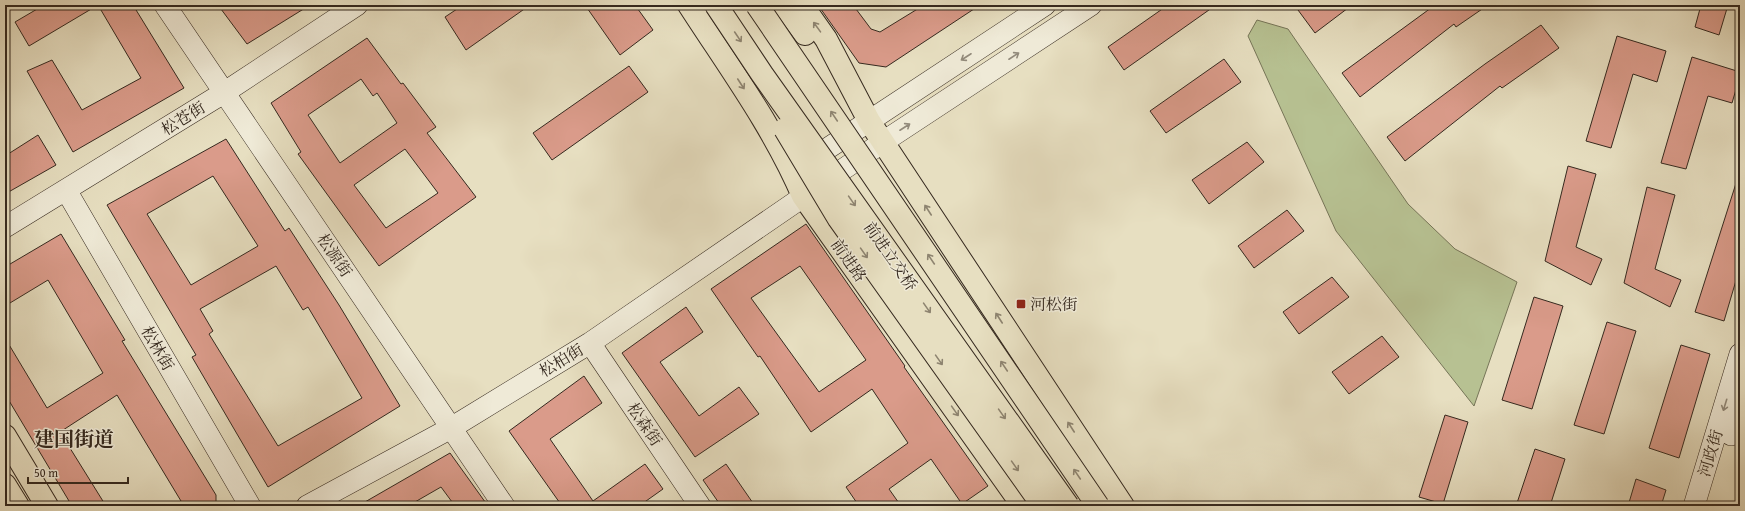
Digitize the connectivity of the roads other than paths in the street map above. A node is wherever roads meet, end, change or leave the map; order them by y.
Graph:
1 (165, 5) edge
2 (357, 5) edge
3 (689, 5) edge
4 (716, 5) edge
5 (757, 5) edge
6 (784, 5) edge
7 (802, 5) edge
8 (1045, 5) edge
9 (1091, 5) edge
10 (762, 74) junction
11 (225, 92) junction
12 (869, 121) junction
13 (883, 142) junction
14 (793, 171) junction
15 (66, 190) junction
16 (804, 196) junction
17 (5, 227) edge
18 (590, 343) junction
19 (1740, 354) edge
20 (1740, 405) edge
21 (450, 428) junction
22 (5, 436) edge
23 (5, 485) edge
24 (18, 506) edge
25 (47, 506) edge
26 (250, 506) edge
27 (307, 506) edge
28 (504, 506) edge
29 (700, 506) edge
30 (1023, 506) edge
31 (1043, 506) edge
32 (1068, 506) edge
33 (1098, 506) edge
34 (1123, 506) edge
35 (1694, 506) edge
36 (1708, 506) edge

1 - 11 street, 松源街
2 - 11 street, 松苍街
3 -> 14 main road, 前进路
4 -> 10 main road, 前进立交桥, bridge
33 -> 5 main road, 前进立交桥, bridge
6 - 12 main road
12 -> 7 main road
8 -> 12 street
13 -> 9 street
10 -> 31 main road, bridge
10 -> 32 main road, 前进立交桥, bridge
11 - 15 street, 松苍街
11 - 21 street, 松源街
12 - 13 main road
12 - 14 street
13 - 16 street
34 -> 13 main road
14 - 16 main road, 前进路
15 - 17 street, 松苍街
15 - 26 street, 松林街
16 - 18 street, 松柏街
16 -> 30 main road, 前进路
18 - 21 street, 松柏街
18 - 29 street, 松森街
19 -> 35 street, 河政街
20 - 36 street, 河政街
21 - 27 street, 松柏街
21 - 28 street, 松源街
22 - 25 main road
23 - 24 main road

